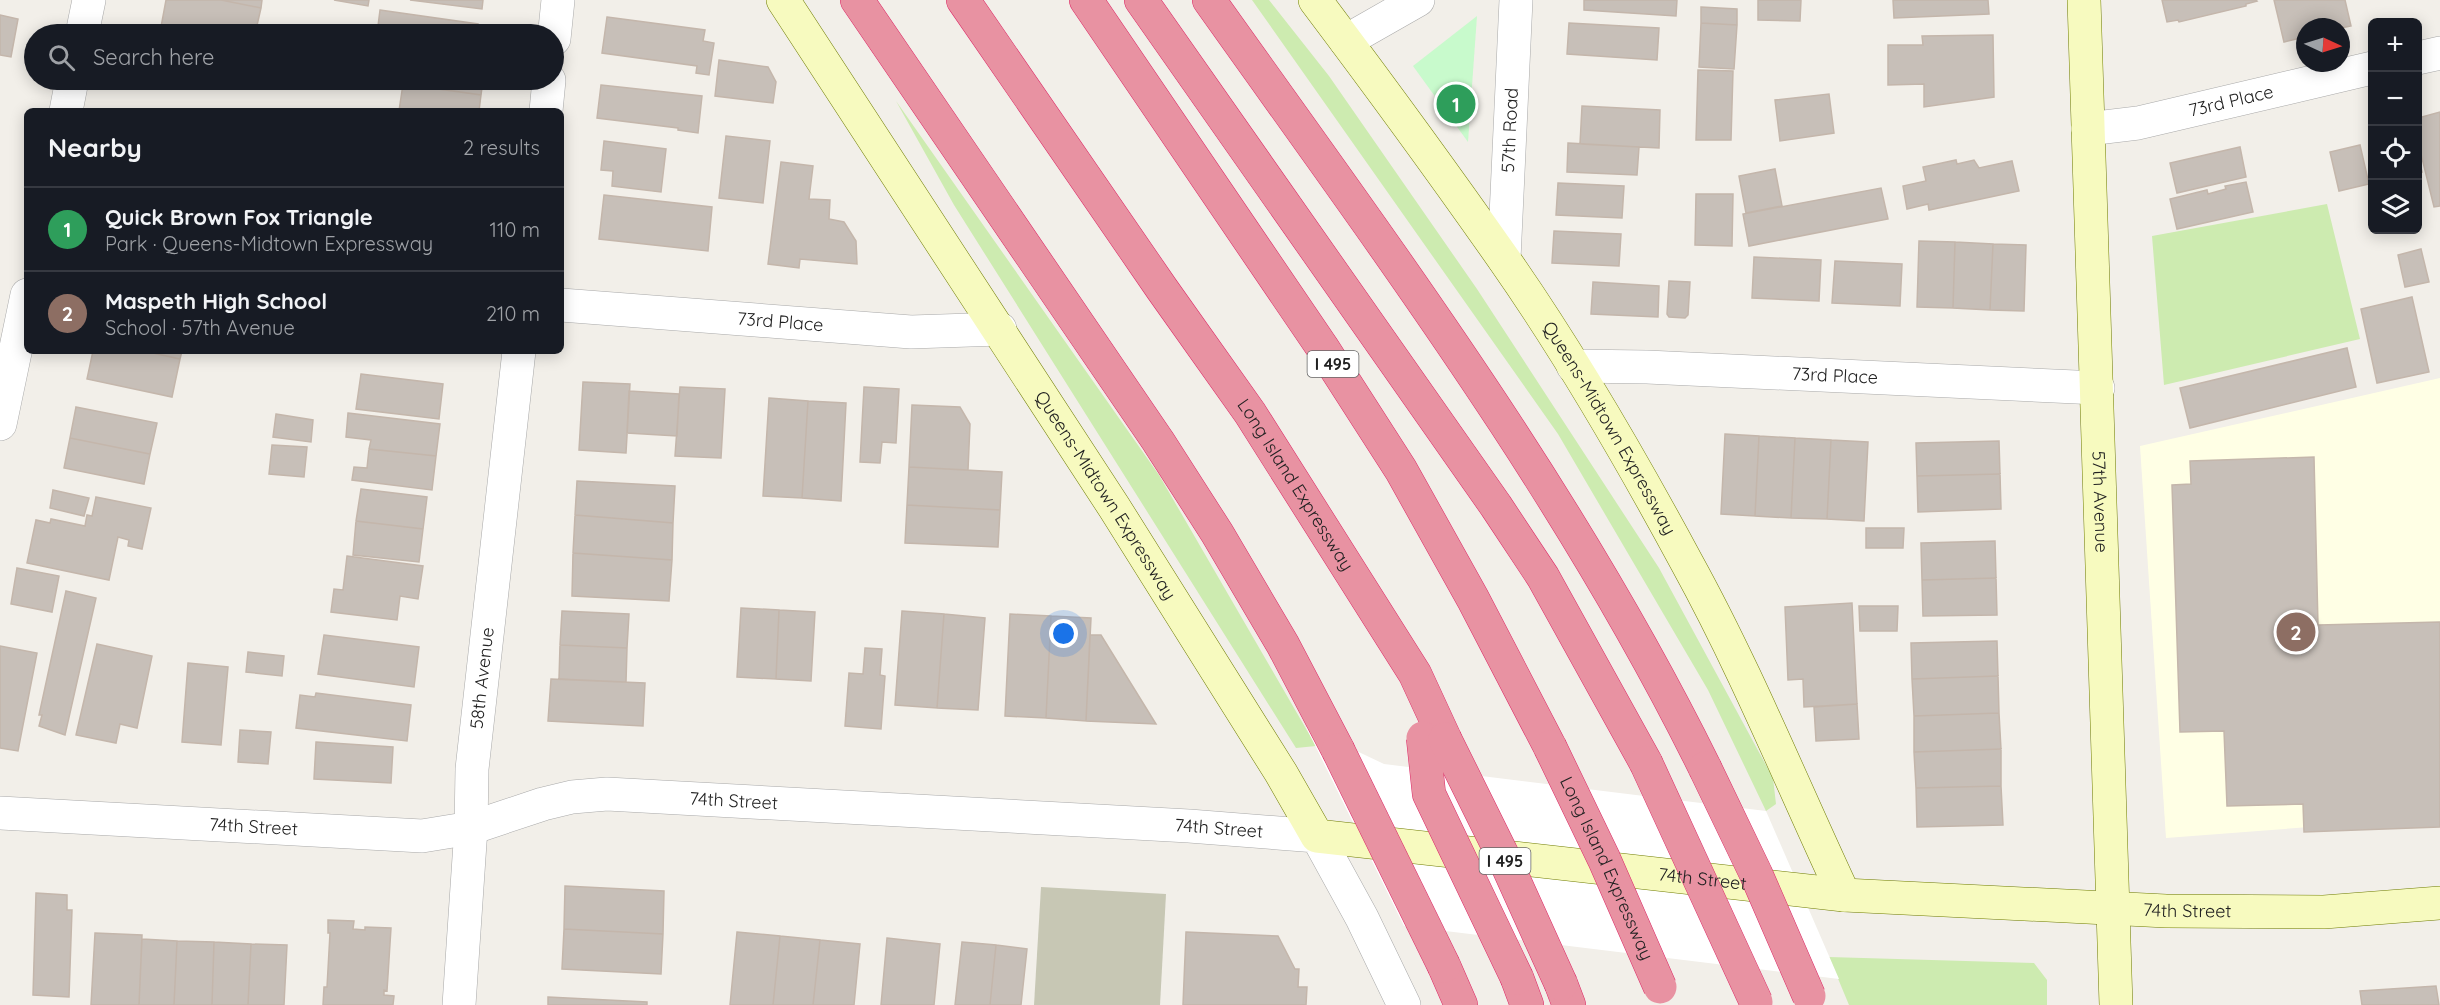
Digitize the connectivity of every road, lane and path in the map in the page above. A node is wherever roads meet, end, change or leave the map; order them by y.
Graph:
1 (89, 0) edge
2 (558, 0) edge
3 (783, 0) edge
4 (857, 0) edge
5 (963, 0) edge
6 (1086, 0) edge
7 (1141, 0) edge
8 (1209, 0) edge
9 (1315, 0) edge
10 (1418, 0) edge
11 (1516, 0) edge
12 (2084, 0) edge
13 (84, 24) edge
14 (556, 24) edge
15 (1346, 41) junction
16 (2440, 52) edge
17 (2422, 57) edge
18 (2368, 69) edge
19 (70, 90) edge
20 (548, 90) edge
21 (67, 108) edge
22 (546, 108) edge
23 (2088, 129) junction
24 (1504, 259) junction
25 (564, 304) edge
26 (24, 309) edge
27 (1000, 329) junction
28 (519, 354) edge
29 (1574, 366) junction
30 (2098, 388) junction
31 (0, 424) edge
32 (1434, 739) junction
33 (0, 813) edge
34 (471, 828) junction
35 (1317, 836) junction
36 (1844, 895) junction
37 (2440, 903) edge
38 (2113, 909) junction
39 (1522, 992) edge
40 (1565, 995) edge
41 (1664, 996) edge
42 (1811, 1001) edge
43 (1757, 1004) edge
44 (459, 1005) edge
45 (1404, 1005) edge
46 (1461, 1005) edge
47 (2116, 1005) edge

1 - 13 street
2 - 14 street
3 - 27 street, Queens-Midtown Expressway
4 - 46 highway, bridge
5 - 32 highway, Long Island Expressway / I 495
6 - 41 highway, Long Island Expressway / I 495, bridge
7 - 43 highway, bridge
8 - 42 highway, bridge
9 - 15 street, Queens-Midtown Expressway
10 - 15 street
11 - 24 street, 57th Road
12 - 23 street, 57th Avenue
15 - 24 street, Queens-Midtown Expressway
16 - 17 street
18 - 23 street, 73rd Place
19 - 21 street
20 - 22 street
23 - 30 street, 57th Avenue
24 - 29 street, Queens-Midtown Expressway
25 - 27 street, 73rd Place
26 - 31 street
27 - 35 street, Queens-Midtown Expressway
28 - 34 street, 58th Avenue
29 - 30 street, 73rd Place
29 - 36 street, Queens-Midtown Expressway
30 - 38 street, 57th Avenue
32 - 39 highway, bridge
32 - 40 highway, Long Island Expressway / I 495, bridge
33 - 34 street, 74th Street
34 - 35 street, 74th Street
34 - 44 street, 58th Avenue
35 - 36 street, 74th Street
35 - 45 street, Queens-Midtown Expressway
36 - 38 street, 74th Street
37 - 38 street, 74th Street
38 - 47 street, 57th Avenue

